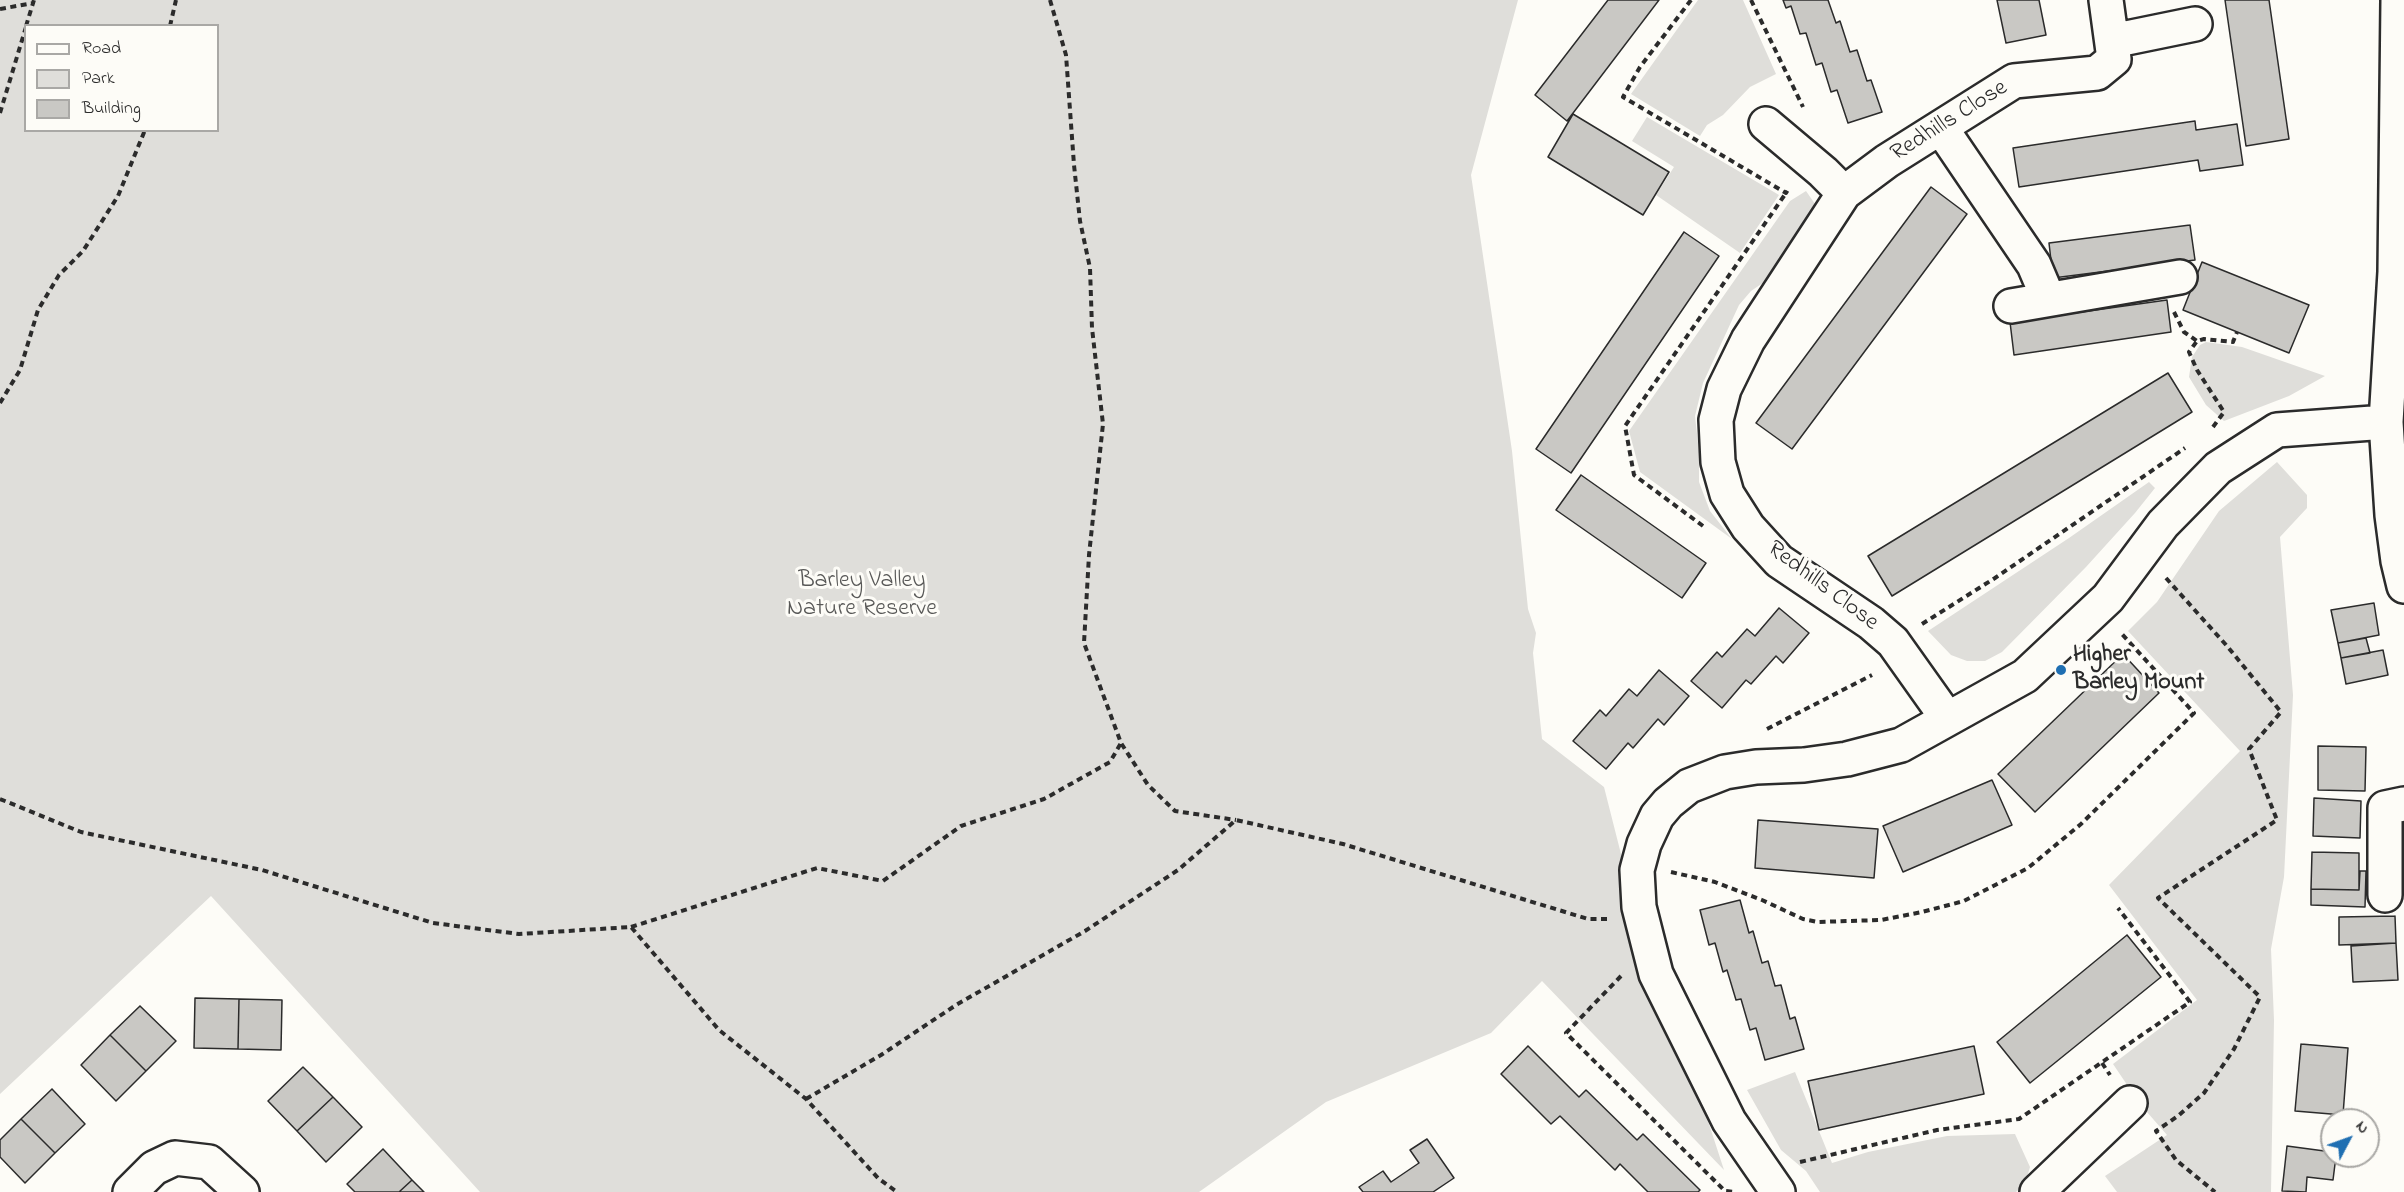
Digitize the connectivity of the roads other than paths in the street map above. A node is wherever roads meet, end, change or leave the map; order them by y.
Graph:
1 (2106, 0) edge
2 (2398, 0) edge
3 (2195, 24) dead end
4 (2112, 41) junction
5 (1766, 124) dead end
6 (1941, 128) junction
7 (1844, 193) junction
8 (2180, 277) dead end
9 (2048, 298) junction
10 (2011, 306) dead end
11 (2386, 422) junction
12 (2404, 586) edge
13 (1947, 718) junction
14 (2404, 804) edge
15 (2385, 895) dead end
16 (2130, 1103) dead end
17 (1772, 1182) edge
18 (130, 1192) edge
19 (242, 1192) edge
20 (2037, 1192) edge

1 - 4 street, Redhills Close
2 - 11 street
3 - 4 street
4 - 6 street, Redhills Close
5 - 7 street
6 - 7 street, Redhills Close
6 - 9 street
7 - 13 street, Redhills Close
8 - 9 street
9 - 10 street
11 - 12 street
11 - 13 street
13 - 17 street
14 - 15 street
16 - 20 street
18 - 19 street

